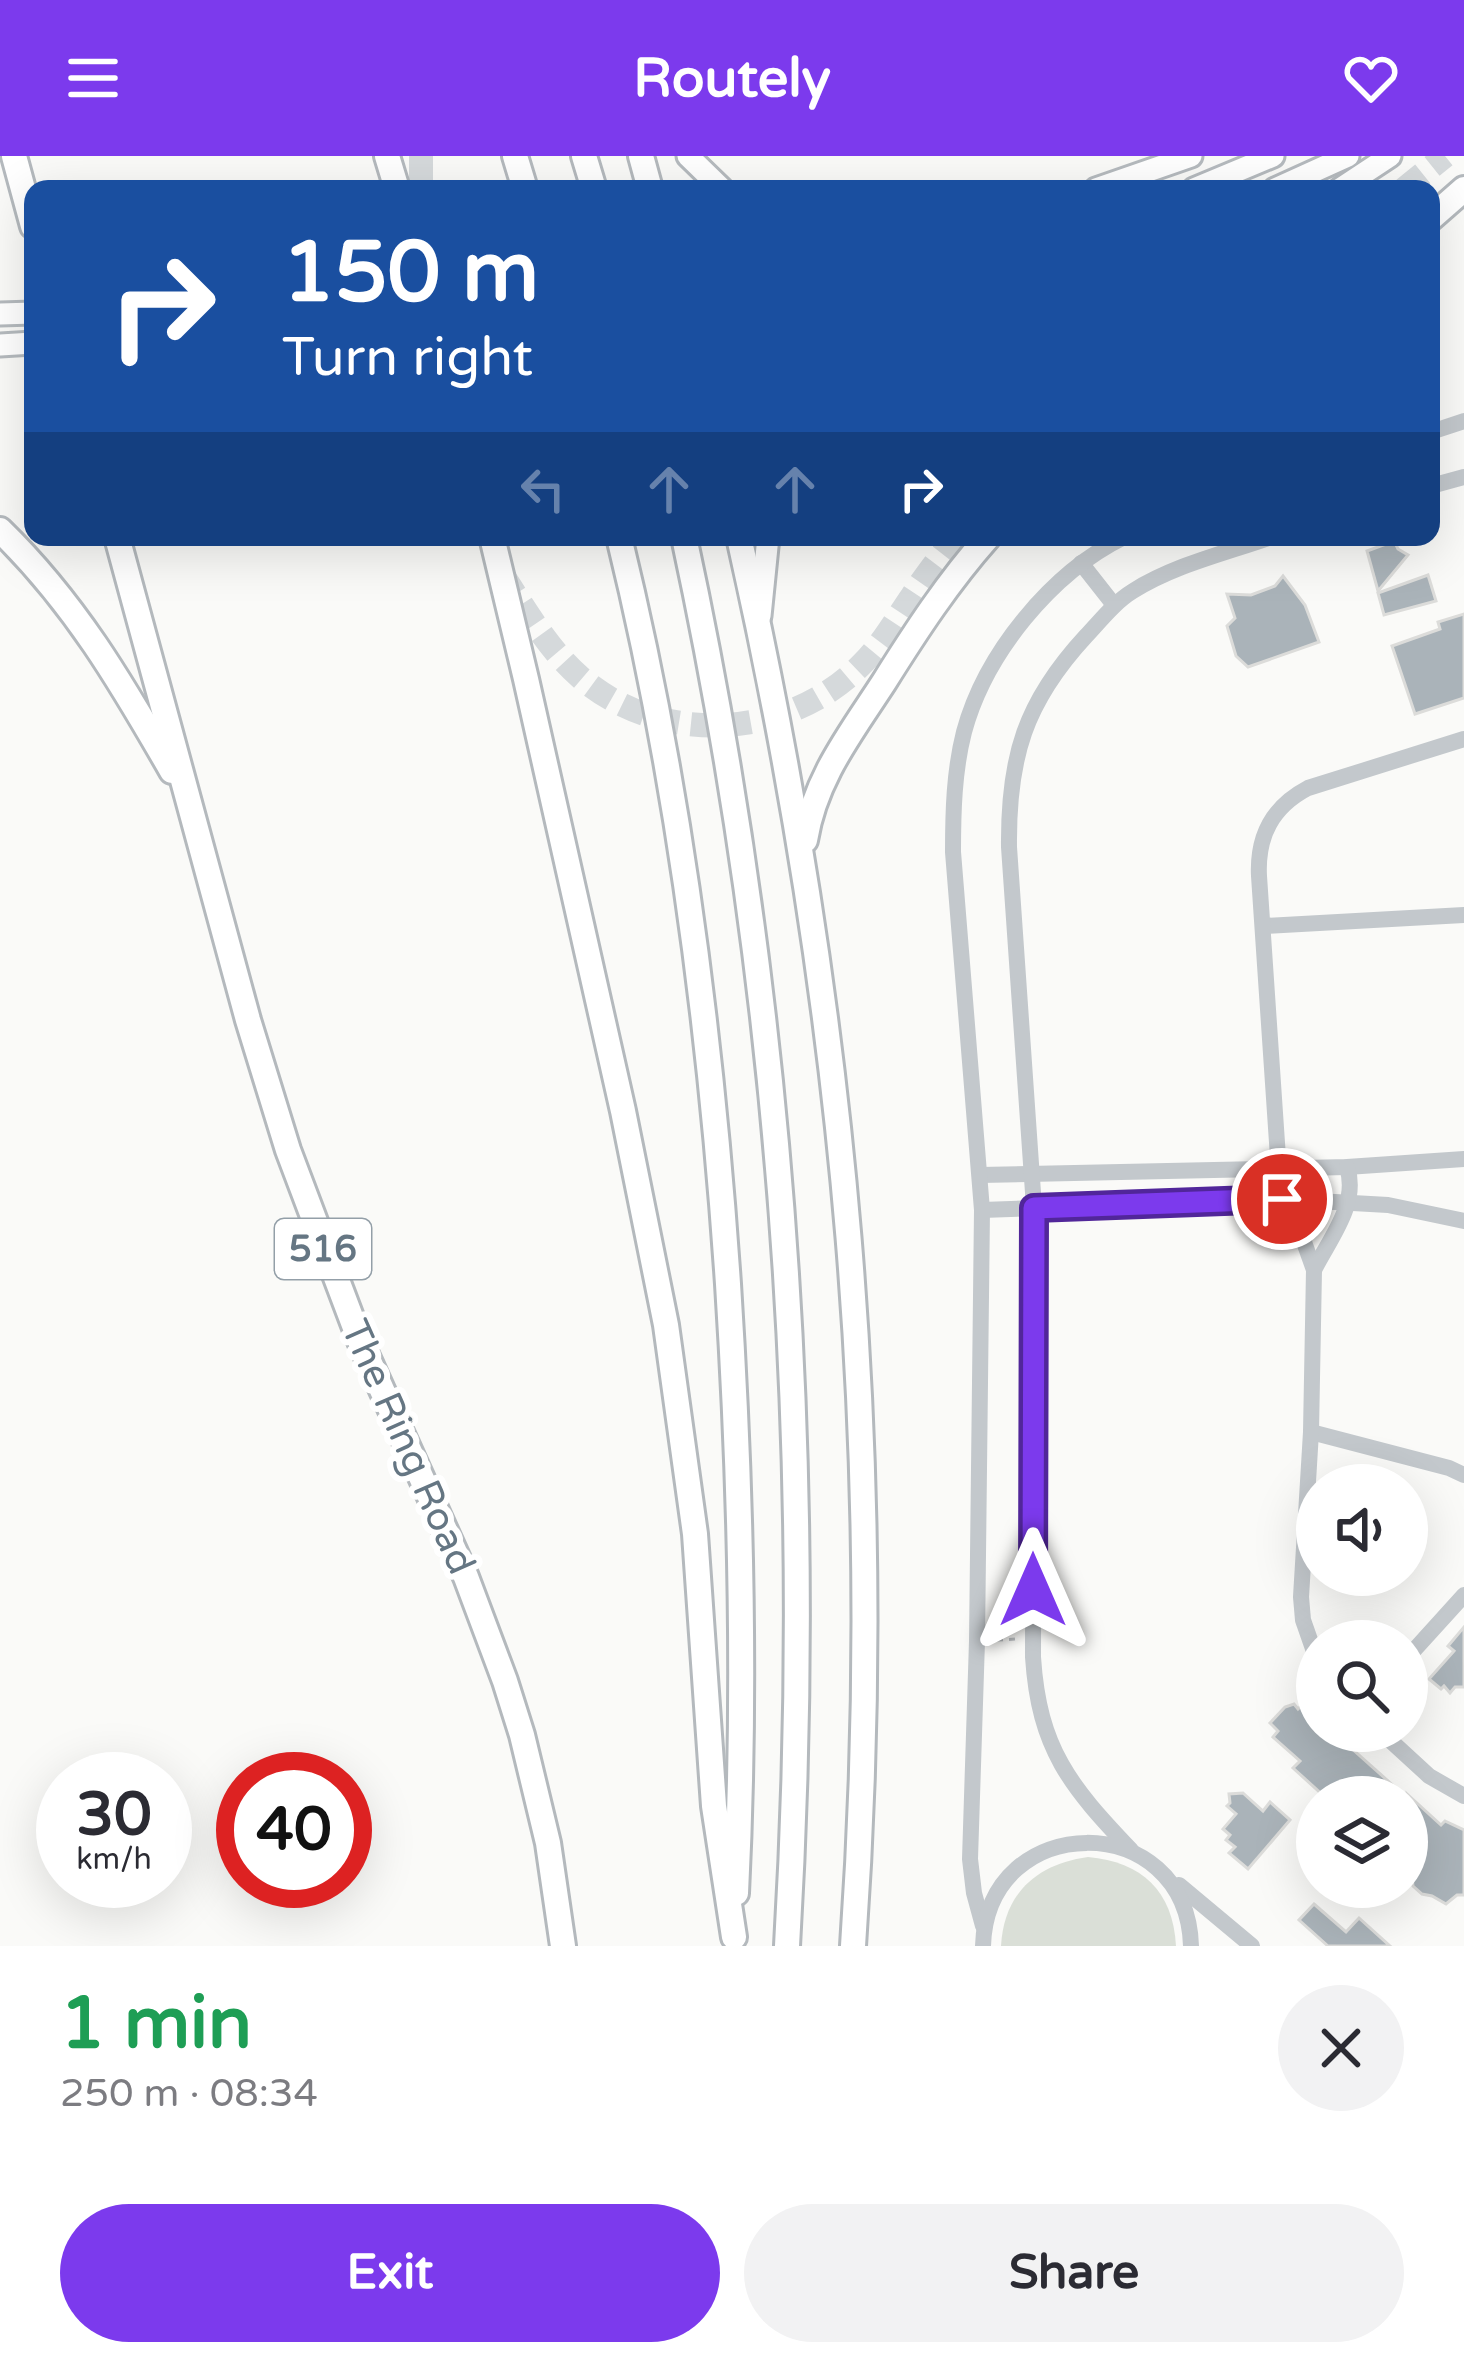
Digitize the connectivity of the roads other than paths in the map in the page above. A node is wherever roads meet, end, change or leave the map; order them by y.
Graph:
1 (14, 156) edge
2 (688, 156) edge
3 (1191, 156) edge
4 (1273, 156) edge
5 (1348, 156) edge
6 (1390, 156) edge
7 (713, 180) edge
8 (1122, 180) edge
9 (1216, 180) edge
10 (1295, 180) edge
11 (1354, 180) edge
12 (1464, 189) edge
13 (24, 193) edge
14 (1440, 210) edge
15 (0, 530) edge
16 (119, 546) edge
17 (494, 546) edge
18 (621, 546) edge
19 (687, 546) edge
20 (742, 546) edge
21 (766, 546) edge
22 (981, 546) edge
23 (1109, 546) edge
24 (1246, 546) edge
25 (1081, 563) junction
26 (1114, 605) junction
27 (759, 623) junction
28 (1464, 739) edge
29 (188, 800) junction
30 (802, 855) junction
31 (1464, 914) edge
32 (1264, 926) junction
33 (1464, 1159) edge
34 (1280, 1167) junction
35 (1346, 1167) junction
36 (980, 1175) junction
37 (1032, 1176) junction
38 (1282, 1199) junction
39 (1350, 1201) junction
40 (1034, 1208) junction
41 (982, 1210) junction
42 (1464, 1221) edge
43 (1314, 1270) junction
44 (1311, 1432) junction
45 (1464, 1474) edge
46 (1464, 1595) edge
47 (1303, 1620) edge
48 (1428, 1635) edge
49 (1402, 1752) edge
50 (1464, 1796) edge
51 (1131, 1850) junction
52 (1161, 1871) junction
53 (983, 1926) junction
54 (733, 1941) edge
55 (563, 1946) edge
56 (787, 1946) edge
57 (853, 1946) edge
58 (983, 1946) edge
59 (1191, 1946) edge
60 (1252, 1946) edge

1 - 13 highway
2 - 7 main road
3 - 8 main road
4 - 9 main road
5 - 10 main road
6 - 11 main road
12 - 14 highway
15 - 29 highway
16 - 29 highway, The Ring Road / 516
17 - 54 highway
18 - 54 highway
19 - 56 highway
20 - 27 highway
21 - 27 main road
22 - 30 highway
23 - 25 street
24 - 26 street
25 - 26 street
25 - 36 street
26 - 37 street
27 - 30 highway
28 - 32 street
29 - 55 highway, The Ring Road / 516
30 - 57 highway
31 - 32 street
32 - 34 street
33 - 35 street
34 - 35 street
34 - 37 street
34 - 38 street
35 - 39 street
36 - 37 street
36 - 41 street
37 - 40 street
38 - 39 street
38 - 40 street
38 - 43 street
39 - 42 street
39 - 43 street
40 - 41 street
40 - 51 street
41 - 53 street
43 - 44 street
44 - 45 street
44 - 47 street
46 - 48 street
49 - 50 street
51 - 52 street
51 - 53 street
52 - 59 street
52 - 60 street
53 - 58 street

